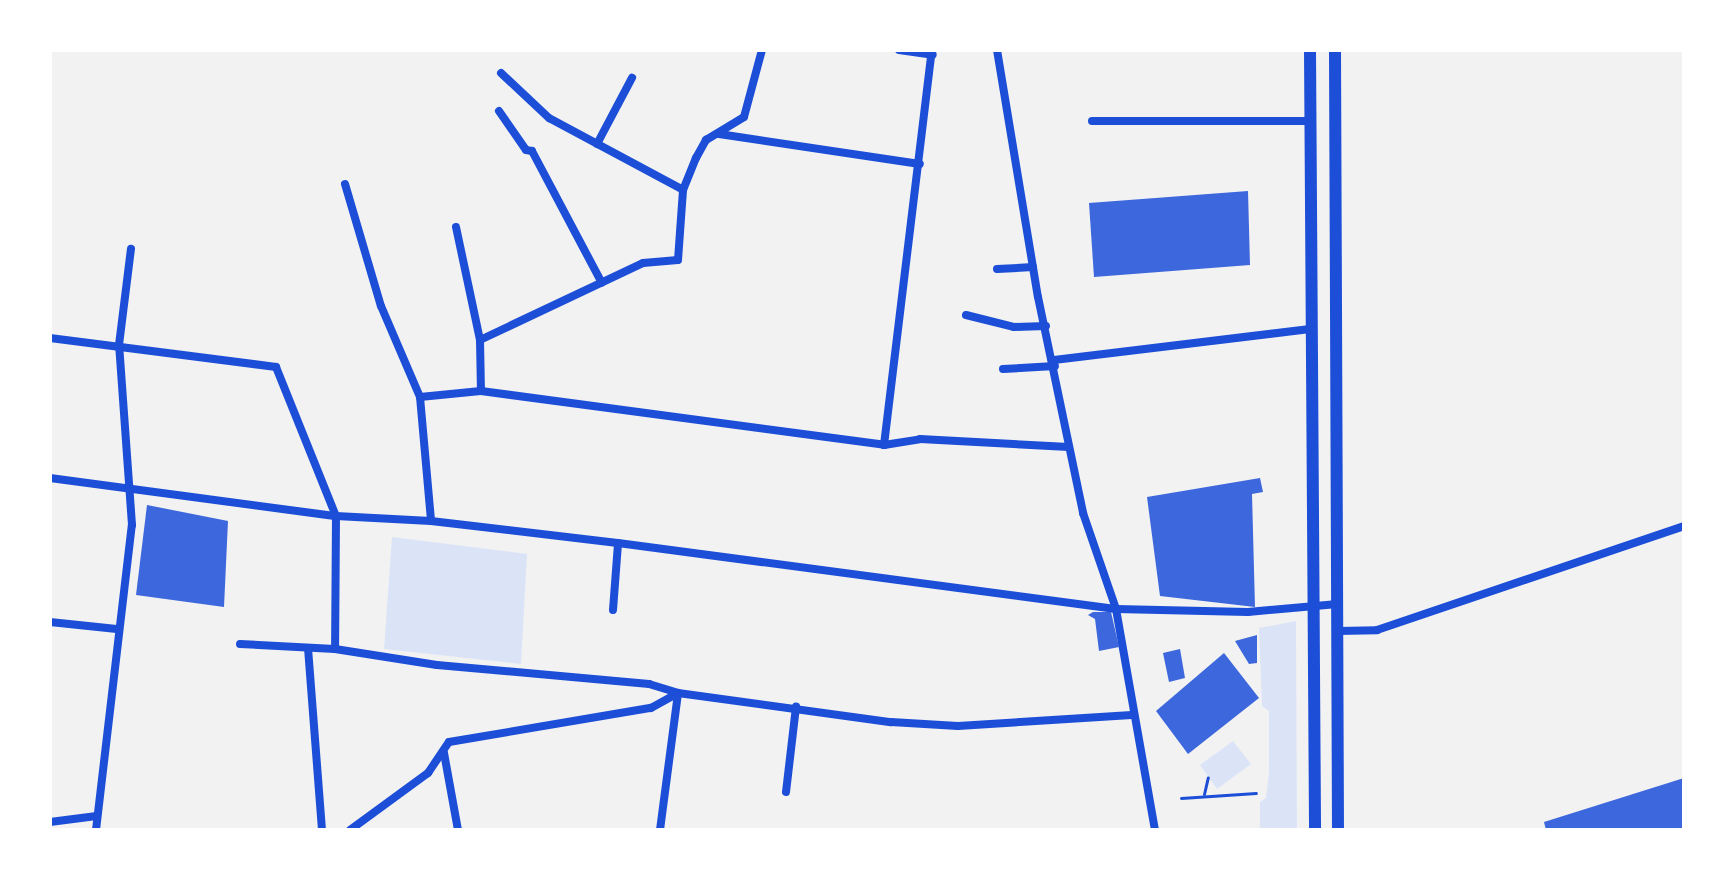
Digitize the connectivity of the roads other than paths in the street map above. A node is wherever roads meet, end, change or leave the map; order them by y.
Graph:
1 (762, 50) edge
2 (899, 50) edge
3 (997, 50) edge
4 (1310, 50) edge
5 (1335, 50) edge
6 (932, 52) edge
7 (501, 73) dead end
8 (632, 78) dead end
9 (499, 111) dead end
10 (1092, 121) dead end
11 (1310, 121) junction
12 (719, 134) junction
13 (597, 144) junction
14 (920, 164) junction
15 (345, 184) dead end
16 (683, 190) junction
17 (456, 227) dead end
18 (131, 249) dead end
19 (1033, 267) junction
20 (997, 269) dead end
21 (602, 283) junction
22 (966, 315) dead end
23 (1046, 326) junction
24 (1312, 329) junction
25 (50, 338) edge
26 (480, 340) junction
27 (119, 345) junction
28 (1055, 363) junction
29 (1003, 369) dead end
30 (481, 391) junction
31 (420, 397) junction
32 (884, 445) junction
33 (1069, 447) junction
34 (50, 478) edge
35 (129, 488) junction
36 (336, 516) junction
37 (431, 521) junction
38 (1684, 526) edge
39 (618, 543) junction
40 (1338, 604) junction
41 (1314, 606) junction
42 (1116, 609) junction
43 (613, 610) dead end
44 (50, 622) edge
45 (117, 629) junction
46 (1338, 631) junction
47 (240, 644) dead end
48 (308, 648) junction
49 (335, 649) junction
50 (678, 693) junction
51 (796, 707) junction
52 (1132, 715) junction
53 (444, 753) junction
54 (786, 792) dead end
55 (97, 816) junction
56 (50, 822) edge
57 (354, 829) edge
58 (96, 830) edge
59 (322, 830) edge
60 (458, 830) edge
61 (660, 830) edge
62 (1155, 830) edge
63 (1315, 830) edge
64 (1338, 830) edge

1 - 12 street
2 - 6 street
3 - 19 street
4 - 11 highway
5 - 40 highway
6 - 14 street
7 - 13 street
8 - 13 street
9 - 21 street
10 - 11 street
11 - 24 highway
12 - 14 street
12 - 16 street
13 - 16 street
14 - 32 street
15 - 31 street
16 - 21 street
17 - 26 street
18 - 27 street
19 - 20 street
19 - 23 street
21 - 26 street
22 - 23 street
23 - 28 street
24 - 28 street
24 - 41 highway
25 - 27 street
26 - 30 street
27 - 35 street
27 - 36 street
28 - 29 street
28 - 33 street
30 - 31 street
30 - 32 street
31 - 37 street
32 - 33 street
33 - 42 street
34 - 35 street
35 - 36 street
35 - 45 street
36 - 37 street
36 - 49 street
37 - 39 street
38 - 46 street
39 - 42 street
39 - 43 street
40 - 41 street
40 - 46 highway
41 - 42 street
41 - 63 highway
42 - 52 street
44 - 45 street
45 - 55 street
46 - 64 highway
47 - 48 street
48 - 49 street
48 - 59 street
49 - 50 street
50 - 51 street
50 - 53 street
50 - 61 street
51 - 52 street
51 - 54 street
52 - 62 street
53 - 57 street
53 - 60 street
55 - 56 street
55 - 58 street

